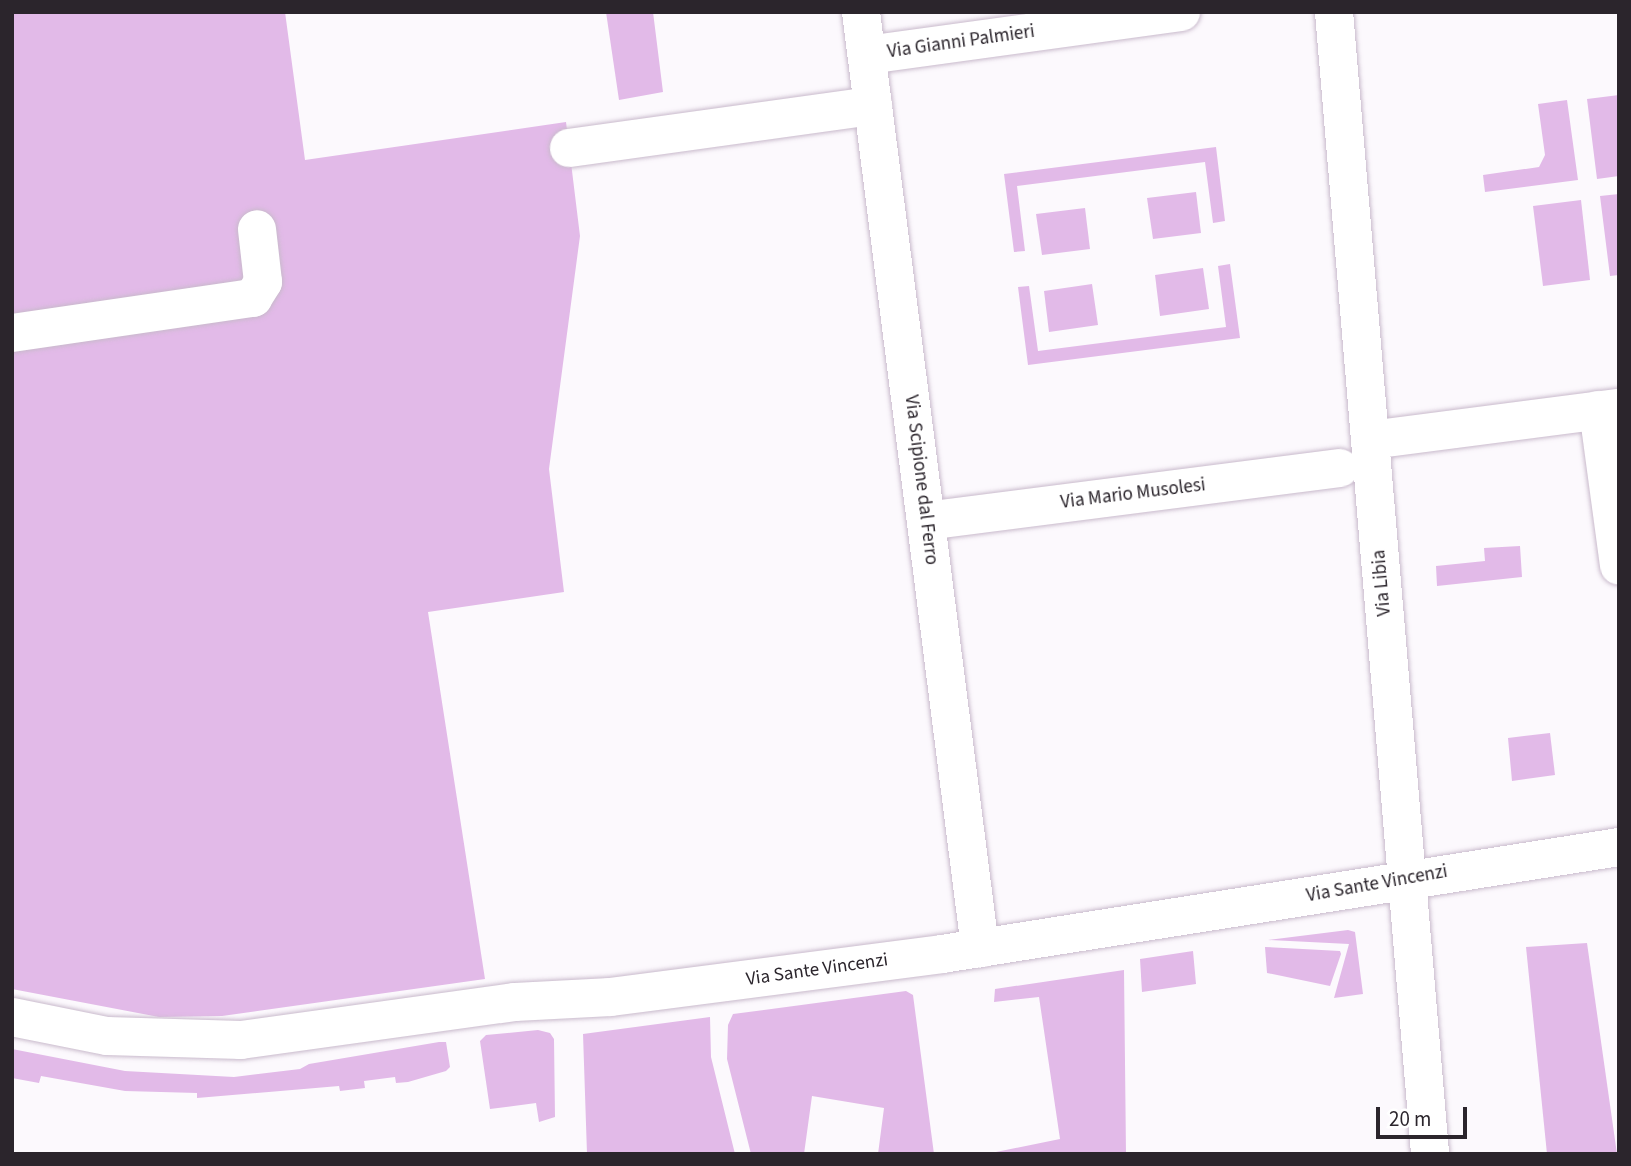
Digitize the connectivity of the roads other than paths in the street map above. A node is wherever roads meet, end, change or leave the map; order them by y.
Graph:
1 (861, 12) edge
2 (1181, 12) edge
3 (1334, 12) edge
4 (867, 55) junction
5 (873, 106) junction
6 (569, 148) dead end
7 (257, 229) dead end
8 (12, 333) edge
9 (1608, 409) edge
10 (1371, 440) junction
11 (1339, 468) dead end
12 (926, 521) junction
13 (1619, 566) edge
14 (1619, 847) edge
15 (1407, 879) junction
16 (980, 948) junction
17 (12, 1017) edge
18 (1430, 1154) edge

1 - 4 street, Via Scipione dal Ferro
2 - 4 street, Via Gianni Palmieri
3 - 10 street, Via Libia
4 - 5 street, Via Scipione dal Ferro
5 - 6 street
5 - 12 street, Via Scipione dal Ferro
7 - 8 street
9 - 10 street
9 - 13 street
10 - 15 street, Via Libia
11 - 12 street, Via Mario Musolesi
12 - 16 street, Via Scipione dal Ferro
14 - 15 street, Via Sante Vincenzi
15 - 16 street, Via Sante Vincenzi
15 - 18 street, Via Libia
16 - 17 street, Via Sante Vincenzi

